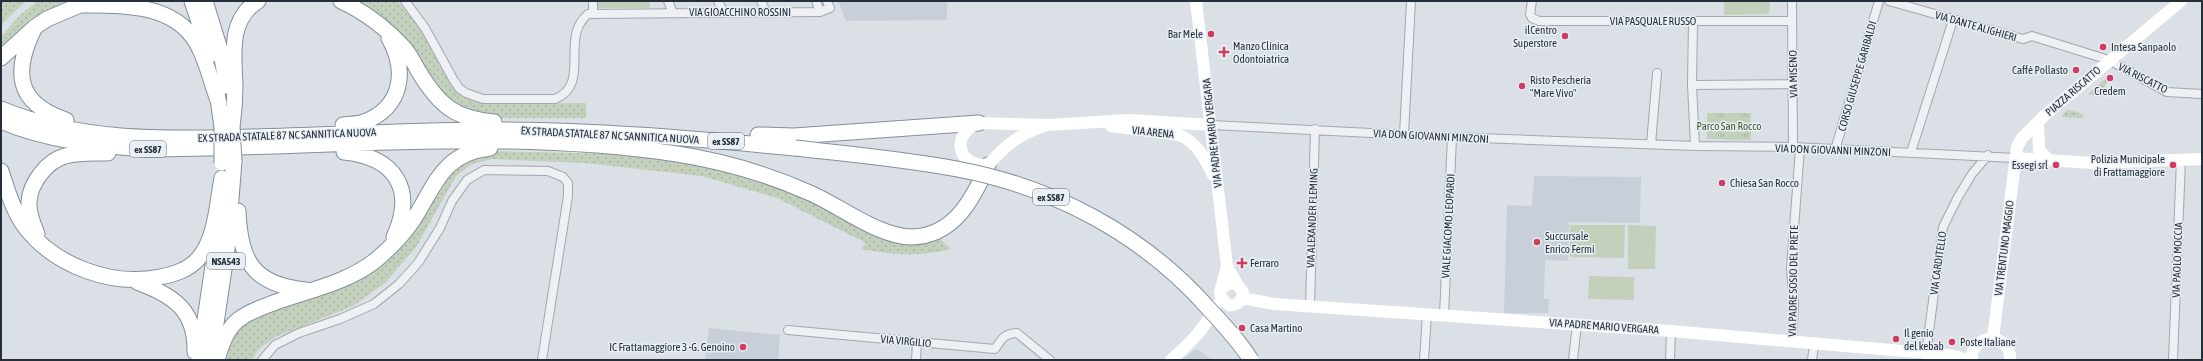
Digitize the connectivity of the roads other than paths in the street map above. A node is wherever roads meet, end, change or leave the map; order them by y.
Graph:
1 (192, 1) edge
2 (204, 1) edge
3 (258, 1) edge
4 (341, 1) edge
5 (405, 1) edge
6 (594, 1) edge
7 (718, 1) edge
8 (762, 1) edge
9 (816, 1) edge
10 (1196, 1) edge
11 (1411, 1) edge
12 (1532, 1) edge
13 (1792, 1) edge
14 (1879, 1) edge
15 (1889, 1) edge
16 (2180, 1) edge
17 (671, 2) edge
18 (85, 3) edge
19 (828, 4) edge
20 (766, 12) junction
21 (820, 12) junction
22 (673, 13) junction
23 (724, 13) junction
24 (593, 14) junction
25 (1792, 20) junction
26 (1953, 20) junction
27 (1693, 21) junction
28 (35, 27) junction
29 (384, 30) junction
30 (1, 58) edge
31 (2109, 60) junction
32 (1658, 73) dead end
33 (1793, 84) junction
34 (1692, 85) junction
35 (2202, 94) edge
36 (219, 103) junction
37 (1, 109) edge
38 (1, 121) edge
39 (1088, 122) junction
40 (2038, 122) junction
41 (979, 123) junction
42 (1048, 125) junction
43 (1211, 125) junction
44 (227, 127) junction
45 (1315, 130) junction
46 (1404, 134) junction
47 (106, 135) junction
48 (657, 135) junction
49 (1452, 137) junction
50 (597, 138) junction
51 (299, 141) junction
52 (535, 142) junction
53 (1651, 144) junction
54 (1695, 146) junction
55 (1797, 148) junction
56 (148, 149) junction
57 (1835, 150) junction
58 (1911, 152) junction
59 (1988, 156) junction
60 (2015, 158) junction
61 (2048, 159) junction
62 (2202, 159) edge
63 (2180, 160) junction
64 (228, 162) junction
65 (988, 165) junction
66 (1, 171) edge
67 (222, 178) junction
68 (1217, 184) junction
69 (39, 241) junction
70 (390, 247) junction
71 (1228, 266) junction
72 (134, 281) junction
73 (1237, 284) junction
74 (309, 290) junction
75 (1221, 292) junction
76 (1242, 298) junction
77 (1232, 305) junction
78 (1310, 306) junction
79 (1427, 314) junction
80 (1444, 315) junction
81 (1211, 316) junction
82 (1577, 324) junction
83 (788, 330) dead end
84 (1671, 331) junction
85 (1993, 338) junction
86 (917, 342) junction
87 (1792, 342) junction
88 (1814, 345) junction
89 (1926, 356) edge
90 (195, 360) edge
91 (199, 360) edge
92 (210, 360) edge
93 (217, 360) edge
94 (262, 360) edge
95 (542, 360) edge
96 (916, 360) edge
97 (1050, 360) edge
98 (1171, 360) edge
99 (1252, 360) edge
100 (1424, 360) edge
101 (1574, 360) edge
102 (1670, 360) edge
103 (1812, 360) edge
104 (1966, 360) edge
105 (1972, 360) edge
106 (2010, 360) edge
107 (2014, 360) edge
108 (2173, 360) edge

1 - 36 highway, NSA543
2 - 44 highway, NSA543
3 - 44 highway
4 - 29 highway
5 - 24 street
6 - 24 street
7 - 23 street
8 - 20 street
9 - 21 street
10 - 43 street, VIA PADRE MARIO VERGARA
11 - 46 street
12 - 27 street, VIA PASQUALE RUSSO
13 - 25 street, VIA MISENO
14 - 57 street, CORSO GIUSEPPE GARIBALDI
15 - 26 street, VIA DANTE ALIGHIERI
16 - 31 street, PIAZZA RISCATTO
17 - 22 street, VIA GIOACCHINO ROSSINI
18 - 28 highway
18 - 36 highway
19 - 21 street, VIA GIOACCHINO ROSSINI
20 - 21 street, VIA GIOACCHINO ROSSINI
20 - 23 street, VIA GIOACCHINO ROSSINI
22 - 23 street, VIA GIOACCHINO ROSSINI
22 - 24 street
25 - 27 street, VIA PASQUALE RUSSO
25 - 33 street, VIA MISENO
26 - 31 street, VIA DANTE ALIGHIERI
26 - 58 street
27 - 34 street
28 - 30 highway
28 - 47 highway
29 - 50 highway
29 - 51 highway
31 - 35 street, VIA RISCATTO
31 - 40 street, PIAZZA RISCATTO
32 - 53 street
33 - 34 street
33 - 55 street, VIA MISENO
34 - 54 street
36 - 44 highway, NSA543
37 - 47 highway, EX STRADA STATALE 87 NC SANNITICA NUOVA
38 - 56 highway, EX STRADA STATALE 87 NC SANNITICA NUOVA / ex SS87
39 - 42 street, VIA ARENA
39 - 43 street, VIA ARENA
39 - 68 street, VIA ARENA
40 - 60 street, PIAZZA RISCATTO
40 - 61 street, PIAZZA RISCATTO
41 - 42 street
41 - 48 highway
41 - 65 street
42 - 65 street
43 - 45 street, VIA DON GIOVANNI MINZONI
43 - 68 street, VIA PADRE MARIO VERGARA
44 - 64 highway, NSA543, bridge
45 - 46 street, VIA DON GIOVANNI MINZONI
45 - 78 street, VIA ALEXANDER FLEMING
46 - 49 street, VIA DON GIOVANNI MINZONI
47 - 51 highway, EX STRADA STATALE 87 NC SANNITICA NUOVA
48 - 50 highway, EX STRADA STATALE 87 NC SANNITICA NUOVA / ex SS87
48 - 99 highway, EX STRADA STATALE 87 NC SANNITICA NUOVA / ex SS87, bridge
49 - 53 street, VIA DON GIOVANNI MINZONI
49 - 80 street, VIALE GIACOMO LEOPARDI
50 - 51 highway, EX STRADA STATALE 87 NC SANNITICA NUOVA / ex SS87
50 - 52 highway, EX STRADA STATALE 87 NC SANNITICA NUOVA / ex SS87
50 - 65 highway
51 - 52 highway, EX STRADA STATALE 87 NC SANNITICA NUOVA / ex SS87
51 - 56 highway, EX STRADA STATALE 87 NC SANNITICA NUOVA / ex SS87
51 - 70 highway
52 - 70 highway
53 - 54 street, VIA DON GIOVANNI MINZONI
54 - 55 street, VIA DON GIOVANNI MINZONI
55 - 57 street, VIA DON GIOVANNI MINZONI
55 - 87 street, VIA PADRE SOSIO DEL PRETE
56 - 69 highway
57 - 58 street, VIA DON GIOVANNI MINZONI
58 - 59 street, VIA DON GIOVANNI MINZONI
59 - 60 street, VIA DON GIOVANNI MINZONI
59 - 89 street, VIA CARDITELLO
60 - 61 street
60 - 85 street, VIA TRENTUNO MAGGIO
61 - 63 street
62 - 63 street
63 - 108 street, VIA PAOLO MOCCIA
64 - 67 highway, NSA543
64 - 74 highway
64 - 92 highway, NSA543
66 - 69 highway
67 - 72 highway
67 - 91 highway, NSA543
68 - 71 street, VIA PADRE MARIO VERGARA
69 - 72 highway
70 - 74 highway
71 - 73 street, VIA PADRE MARIO VERGARA
71 - 75 street, VIA PADRE MARIO VERGARA
72 - 90 highway
73 - 75 street
73 - 76 street
74 - 93 highway
75 - 77 street
75 - 81 street, VIA PADRE MARIO VERGARA
76 - 77 street
76 - 78 street, VIA PADRE MARIO VERGARA
77 - 81 street
78 - 79 street, VIA PADRE MARIO VERGARA
79 - 80 street, VIA PADRE MARIO VERGARA
79 - 100 street
80 - 82 street, VIA PADRE MARIO VERGARA
81 - 98 street
82 - 84 street, VIA PADRE MARIO VERGARA
82 - 101 street
83 - 86 street, VIA VIRGILIO
84 - 87 street, VIA PADRE MARIO VERGARA
84 - 102 street
85 - 105 street
85 - 106 street
86 - 96 street
86 - 97 street, VIA VIRGILIO
87 - 88 street, VIA PADRE MARIO VERGARA
88 - 89 street, VIA PADRE MARIO VERGARA
88 - 103 street
89 - 104 street, VIA PADRE MARIO VERGARA
94 - 95 street
106 - 107 street

